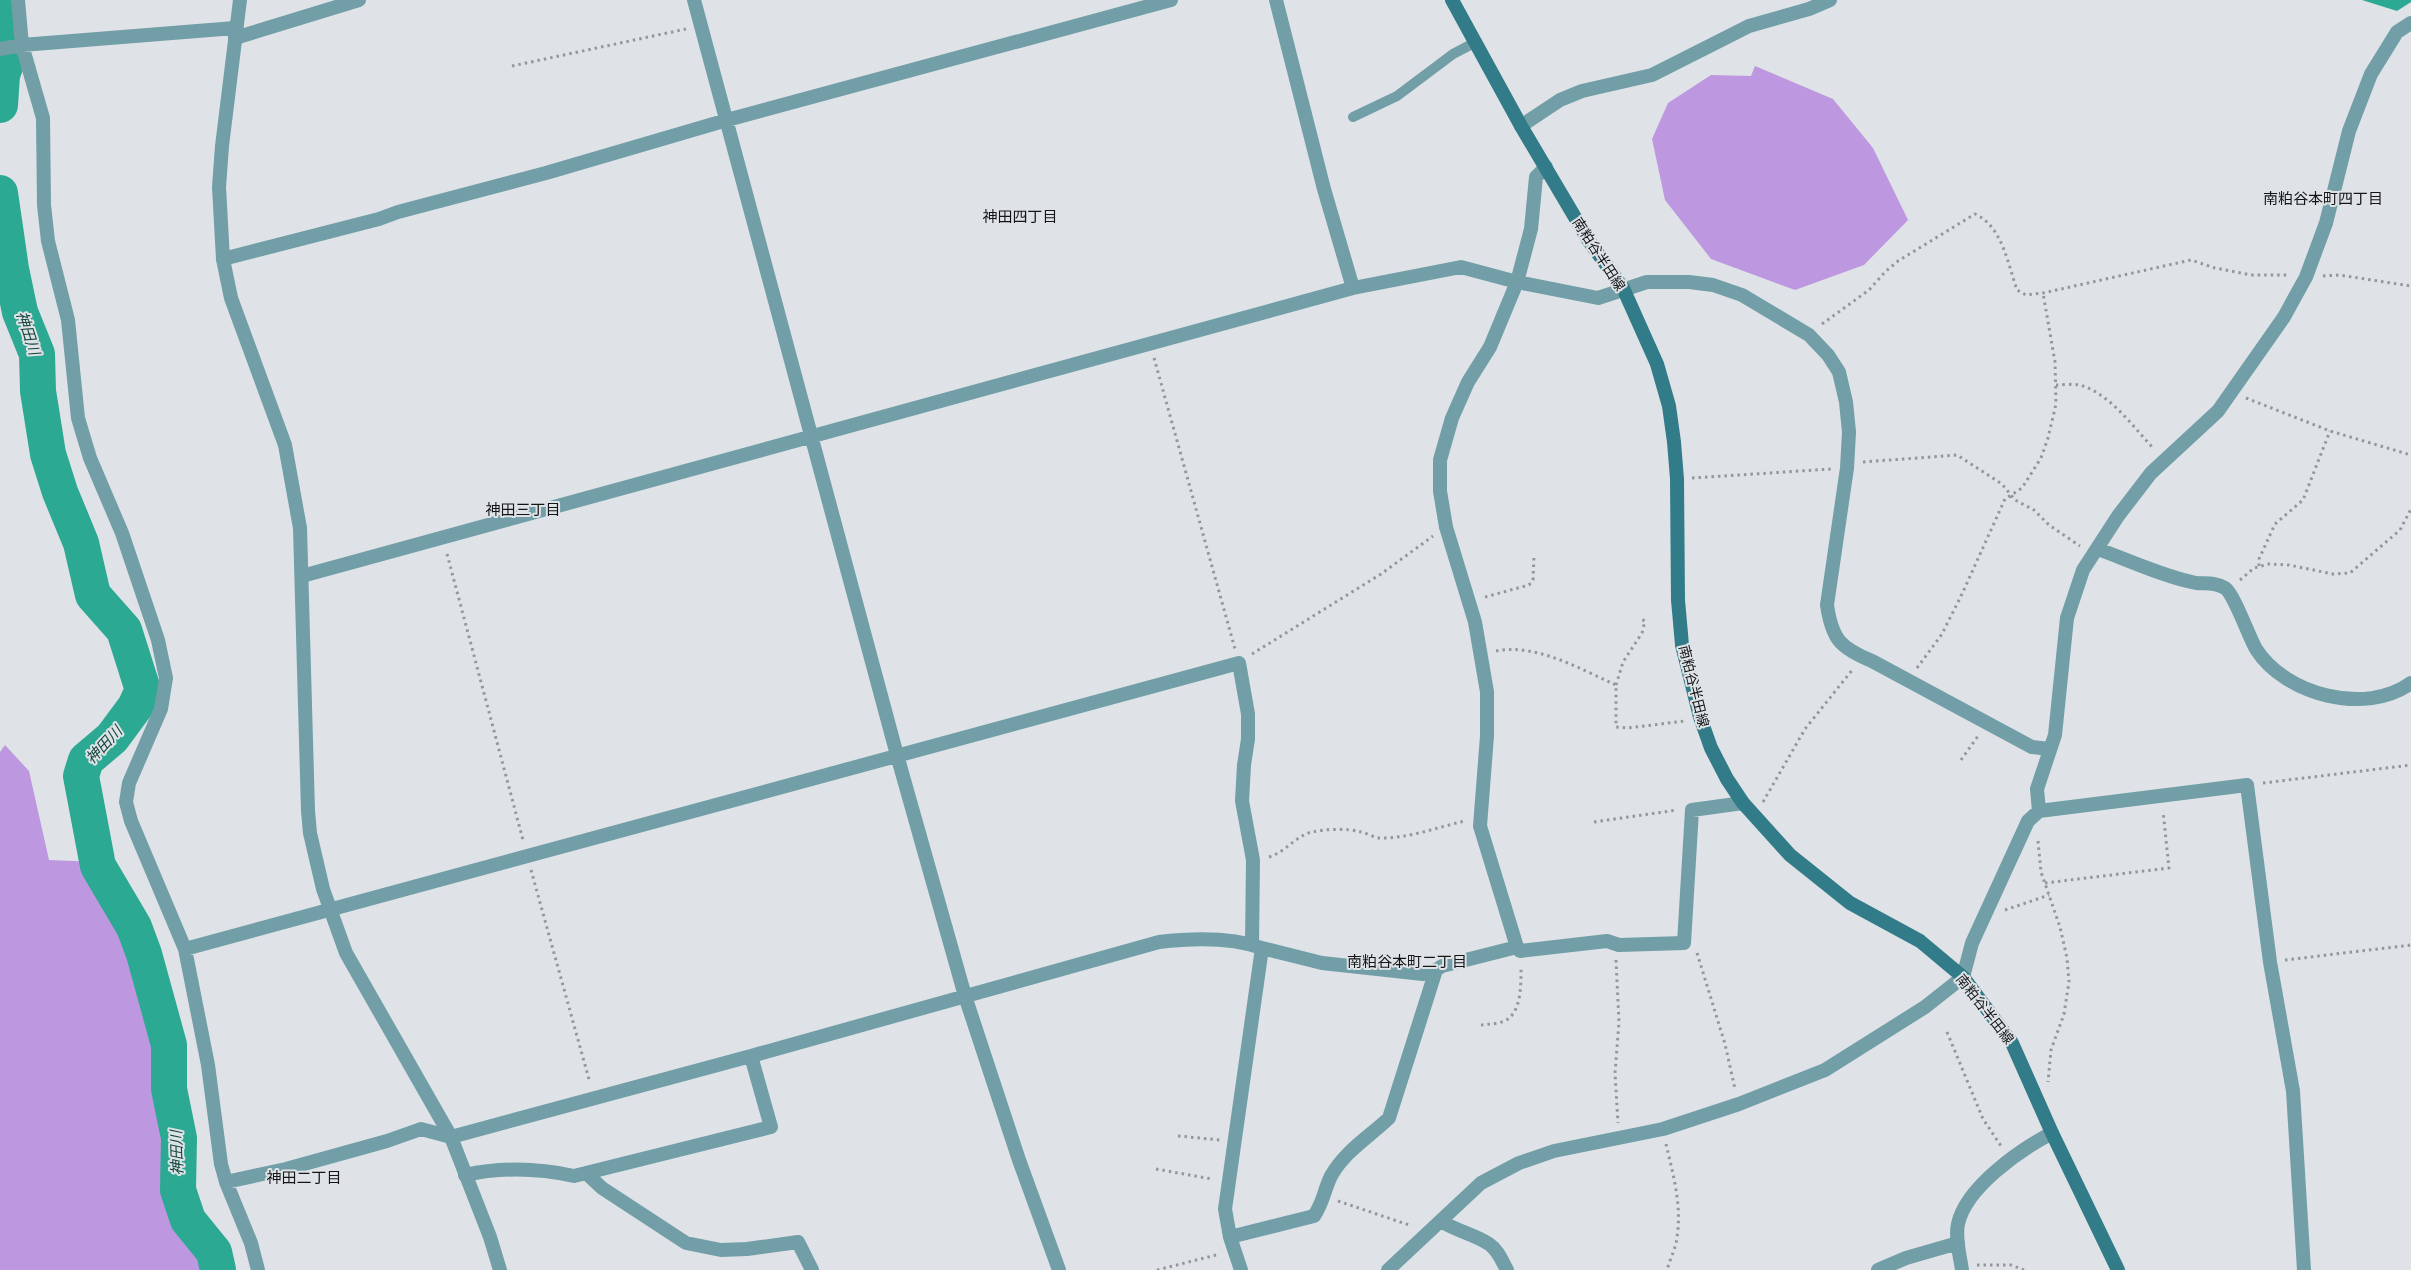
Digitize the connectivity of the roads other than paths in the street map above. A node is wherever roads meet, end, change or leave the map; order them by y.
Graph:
1 (18, 0) edge
2 (240, 0) edge
3 (359, 0) edge
4 (694, 0) edge
5 (1170, 0) edge
6 (1276, 0) edge
7 (1452, 0) edge
8 (1830, 0) edge
9 (2411, 23) edge
10 (235, 33) junction
11 (1474, 43) junction
12 (22, 45) junction
13 (0, 49) edge
14 (1353, 118) dead end
15 (727, 120) junction
16 (1520, 126) junction
17 (1546, 167) junction
18 (223, 260) junction
19 (1517, 282) junction
20 (1353, 288) junction
21 (1623, 288) junction
22 (813, 438) junction
23 (2096, 552) junction
24 (302, 576) junction
25 (2411, 683) edge
26 (2049, 748) junction
27 (897, 755) junction
28 (1743, 802) junction
29 (2037, 812) junction
30 (330, 909) junction
31 (1257, 947) junction
32 (185, 949) junction
33 (1519, 949) junction
34 (1436, 970) junction
35 (1963, 977) junction
36 (965, 996) junction
37 (752, 1056) junction
38 (2052, 1133) junction
39 (451, 1137) junction
40 (586, 1173) junction
41 (465, 1175) junction
42 (226, 1182) junction
43 (1441, 1222) junction
44 (1232, 1242) junction
45 (1958, 1243) junction
46 (1961, 1268) edge
47 (258, 1270) edge
48 (500, 1270) edge
49 (812, 1270) edge
50 (1059, 1270) edge
51 (1241, 1270) edge
52 (1388, 1270) edge
53 (1507, 1270) edge
54 (1878, 1270) edge
55 (2118, 1270) edge
56 (2304, 1270) edge

1 - 12 street
2 - 10 street
3 - 10 street
4 - 15 street
5 - 15 street
6 - 20 street
7 - 11 main road, 南粕谷半田線
8 - 16 street
9 - 23 street
10 - 12 street
10 - 18 street
11 - 14 lane
11 - 16 main road, 南粕谷半田線
12 - 13 street
12 - 32 street
15 - 18 street
15 - 22 street
16 - 17 main road, 南粕谷半田線
17 - 19 street
17 - 21 main road, 南粕谷半田線
18 - 24 street
19 - 20 street
19 - 21 street
19 - 33 street
20 - 22 street
21 - 26 street
21 - 28 main road, 南粕谷半田線
22 - 24 street
22 - 27 street
23 - 25 street
23 - 26 street
24 - 30 street
26 - 29 street
27 - 30 street
27 - 31 street
27 - 36 street
28 - 33 street
28 - 35 main road, 南粕谷半田線
29 - 35 street
29 - 56 street
30 - 32 street
30 - 39 street
31 - 34 street
31 - 36 street
31 - 44 street
32 - 42 street
33 - 34 street
34 - 44 street
35 - 38 main road, 南粕谷半田線
35 - 43 street
36 - 37 street
36 - 50 street
37 - 39 street
37 - 40 street
38 - 45 street
38 - 55 main road, 南粕谷半田線
39 - 41 street
39 - 42 street
40 - 41 street
40 - 49 street
41 - 48 street
42 - 47 street
43 - 52 street
43 - 53 street
44 - 51 street
45 - 46 street
45 - 54 street

